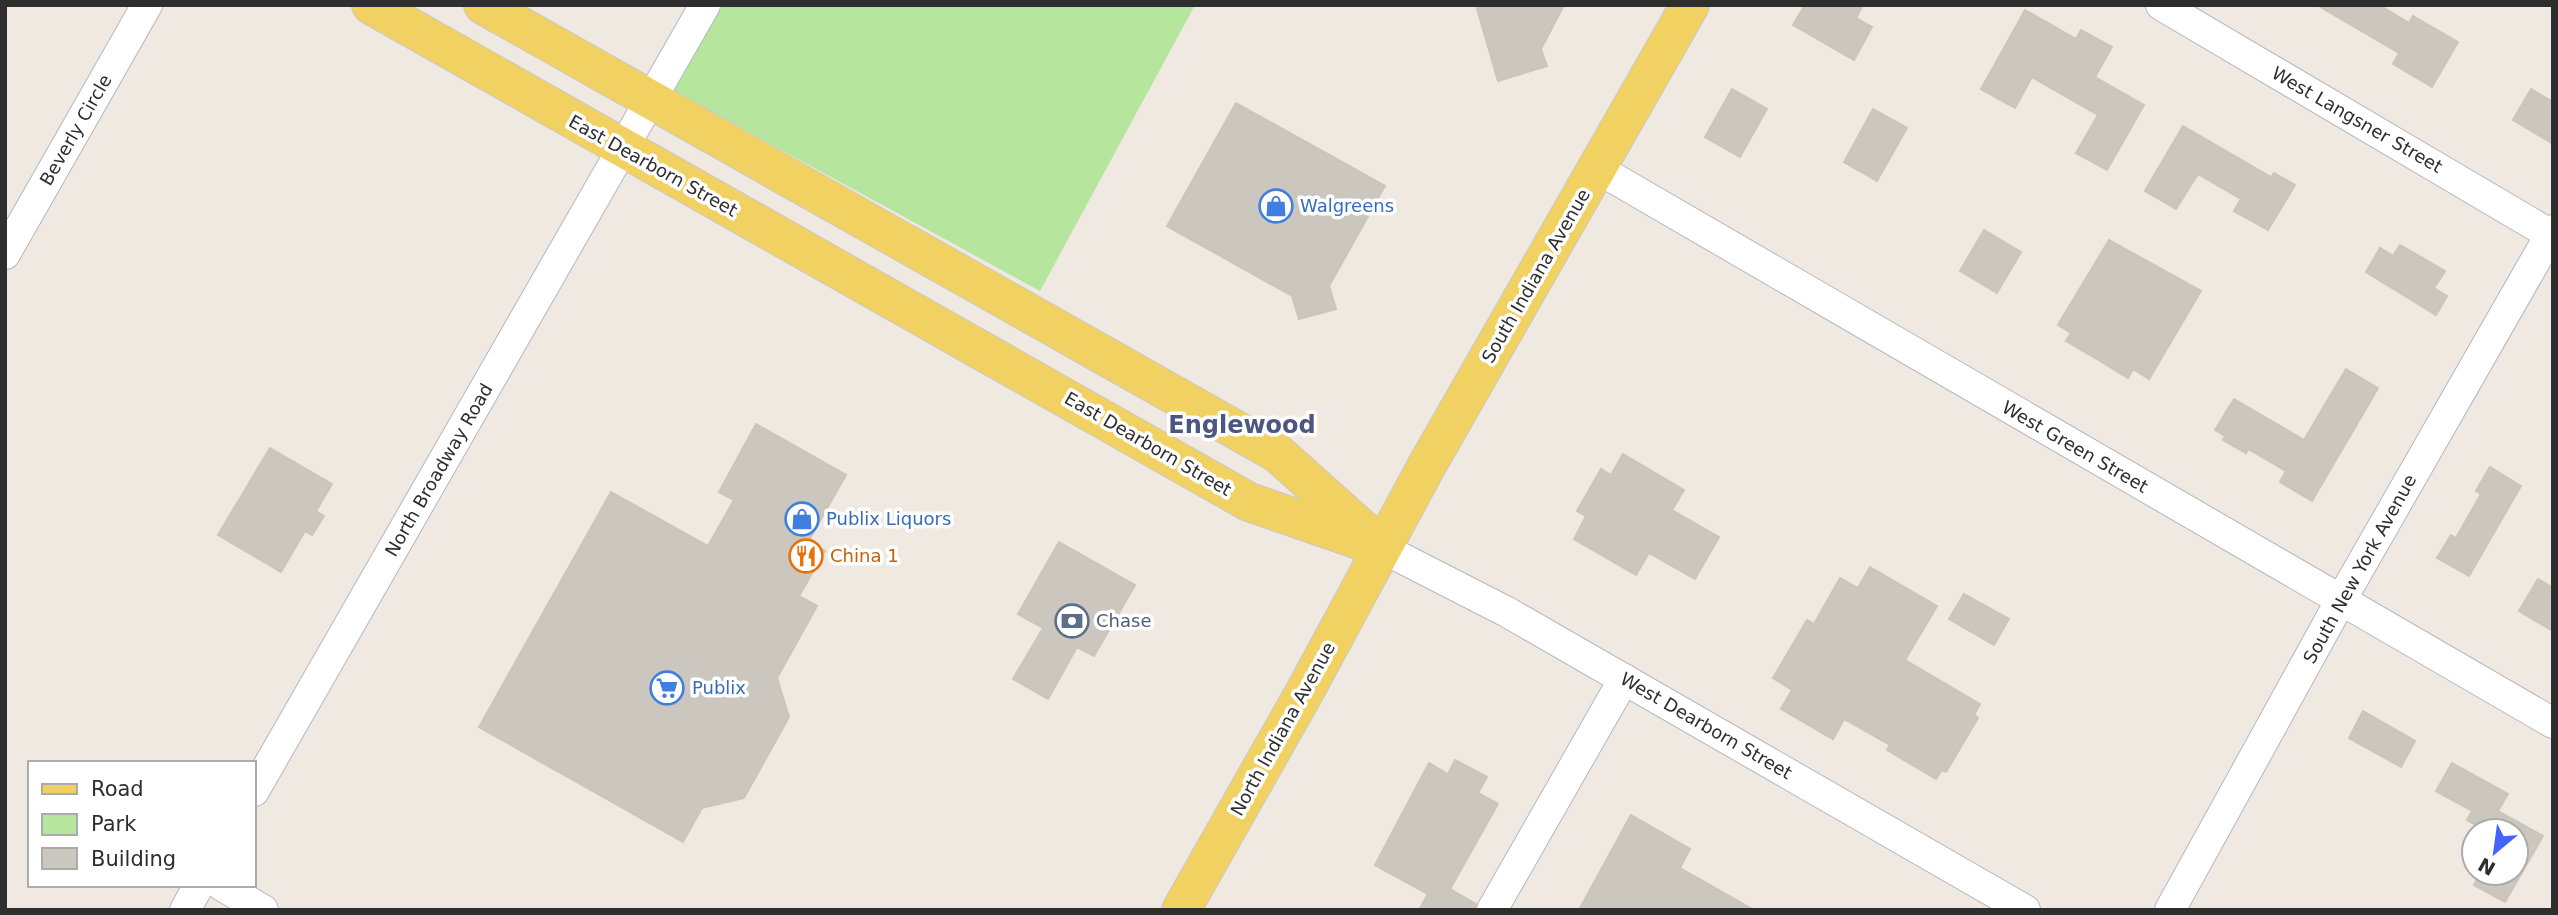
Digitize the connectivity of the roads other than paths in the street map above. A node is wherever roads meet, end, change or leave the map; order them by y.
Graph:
1 (147, 5) edge
2 (371, 5) edge
3 (483, 5) edge
4 (705, 5) edge
5 (1690, 5) edge
6 (2161, 5) edge
7 (651, 101) junction
8 (623, 149) junction
9 (1598, 169) junction
10 (2552, 233) edge
11 (5, 254) edge
12 (1382, 548) junction
13 (2341, 600) junction
14 (1624, 679) junction
15 (2553, 723) edge
16 (256, 788) edge
17 (198, 887) edge
18 (224, 887) edge
19 (185, 910) edge
20 (263, 910) edge
21 (1181, 910) edge
22 (1492, 910) edge
23 (2025, 910) edge
24 (2170, 910) edge

1 - 11 street, Beverly Circle
2 - 8 main road, East Dearborn Street
3 - 7 main road
4 - 7 street, North Broadway Road
5 - 9 main road, South Indiana Avenue
6 - 10 street, West Langsner Street
7 - 8 street, North Broadway Road
7 - 12 main road
8 - 12 main road, East Dearborn Street
8 - 16 street, North Broadway Road
9 - 12 main road, South Indiana Avenue
9 - 13 street, West Green Street
10 - 13 street, South New York Avenue
12 - 14 street, West Dearborn Street
12 - 21 main road, North Indiana Avenue
13 - 15 street, West Green Street
13 - 24 street, South New York Avenue
14 - 22 street
14 - 23 street, West Dearborn Street
17 - 19 street
18 - 20 street

